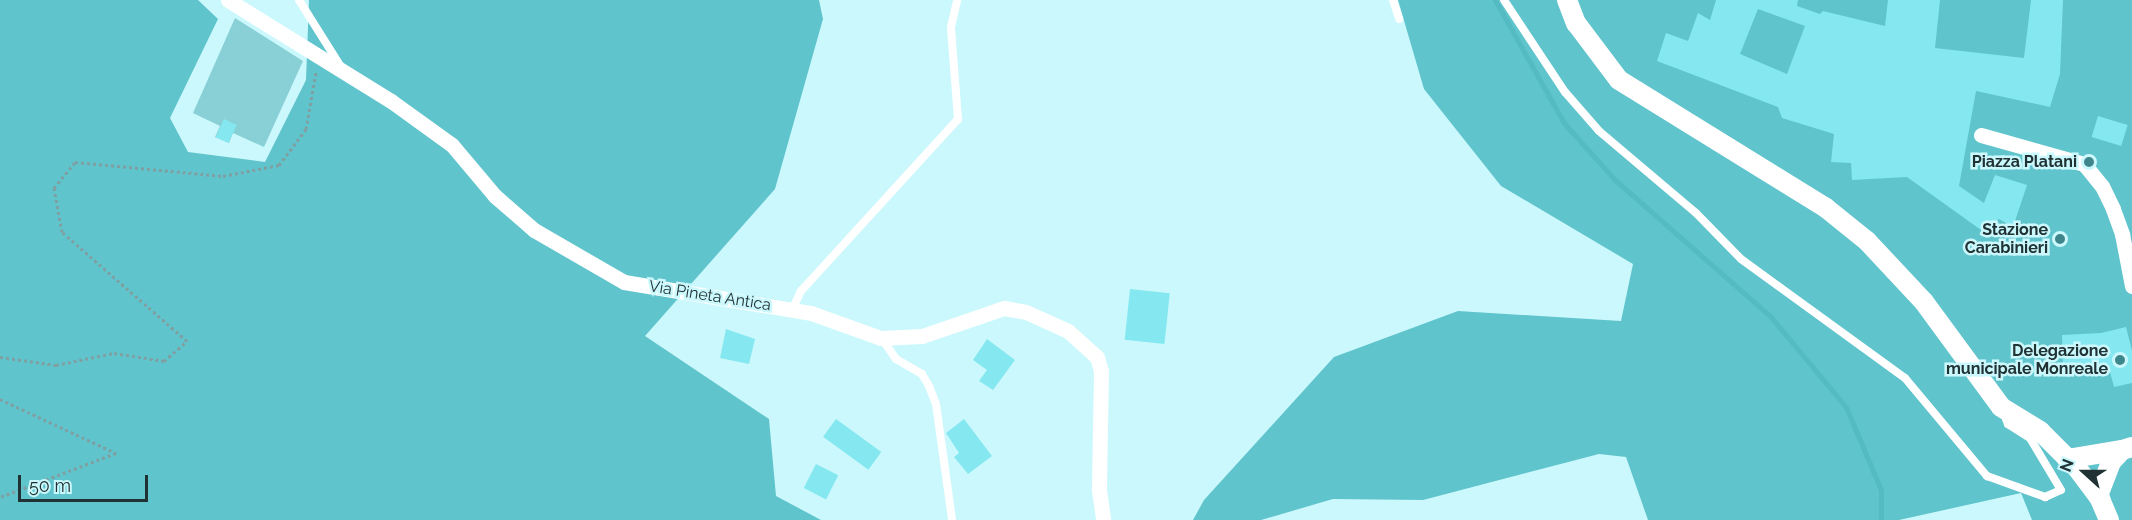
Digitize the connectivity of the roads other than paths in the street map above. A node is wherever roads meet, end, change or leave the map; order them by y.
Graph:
1 (228, 0) edge
2 (299, 0) edge
3 (957, 0) edge
4 (1393, 0) edge
5 (1504, 0) edge
6 (1567, 0) edge
7 (1398, 19) dead end
8 (344, 73) junction
9 (1981, 135) dead end
10 (2132, 286) edge
11 (792, 310) junction
12 (881, 338) junction
13 (2001, 407) junction
14 (2127, 448) edge
15 (2067, 459) junction
16 (2098, 496) junction
17 (952, 520) edge
18 (1103, 520) edge
19 (2109, 520) edge

1 - 8 street, Via Pineta Antica
2 - 8 lane
3 - 11 lane
4 - 7 lane
5 - 13 lane
6 - 13 street
8 - 11 street, Via Pineta Antica
9 - 10 street
11 - 12 street, Via Pineta Antica
12 - 17 lane
12 - 18 street, Via Pineta Antica
13 - 15 street
14 - 15 street
14 - 16 street
15 - 16 street
16 - 19 street

